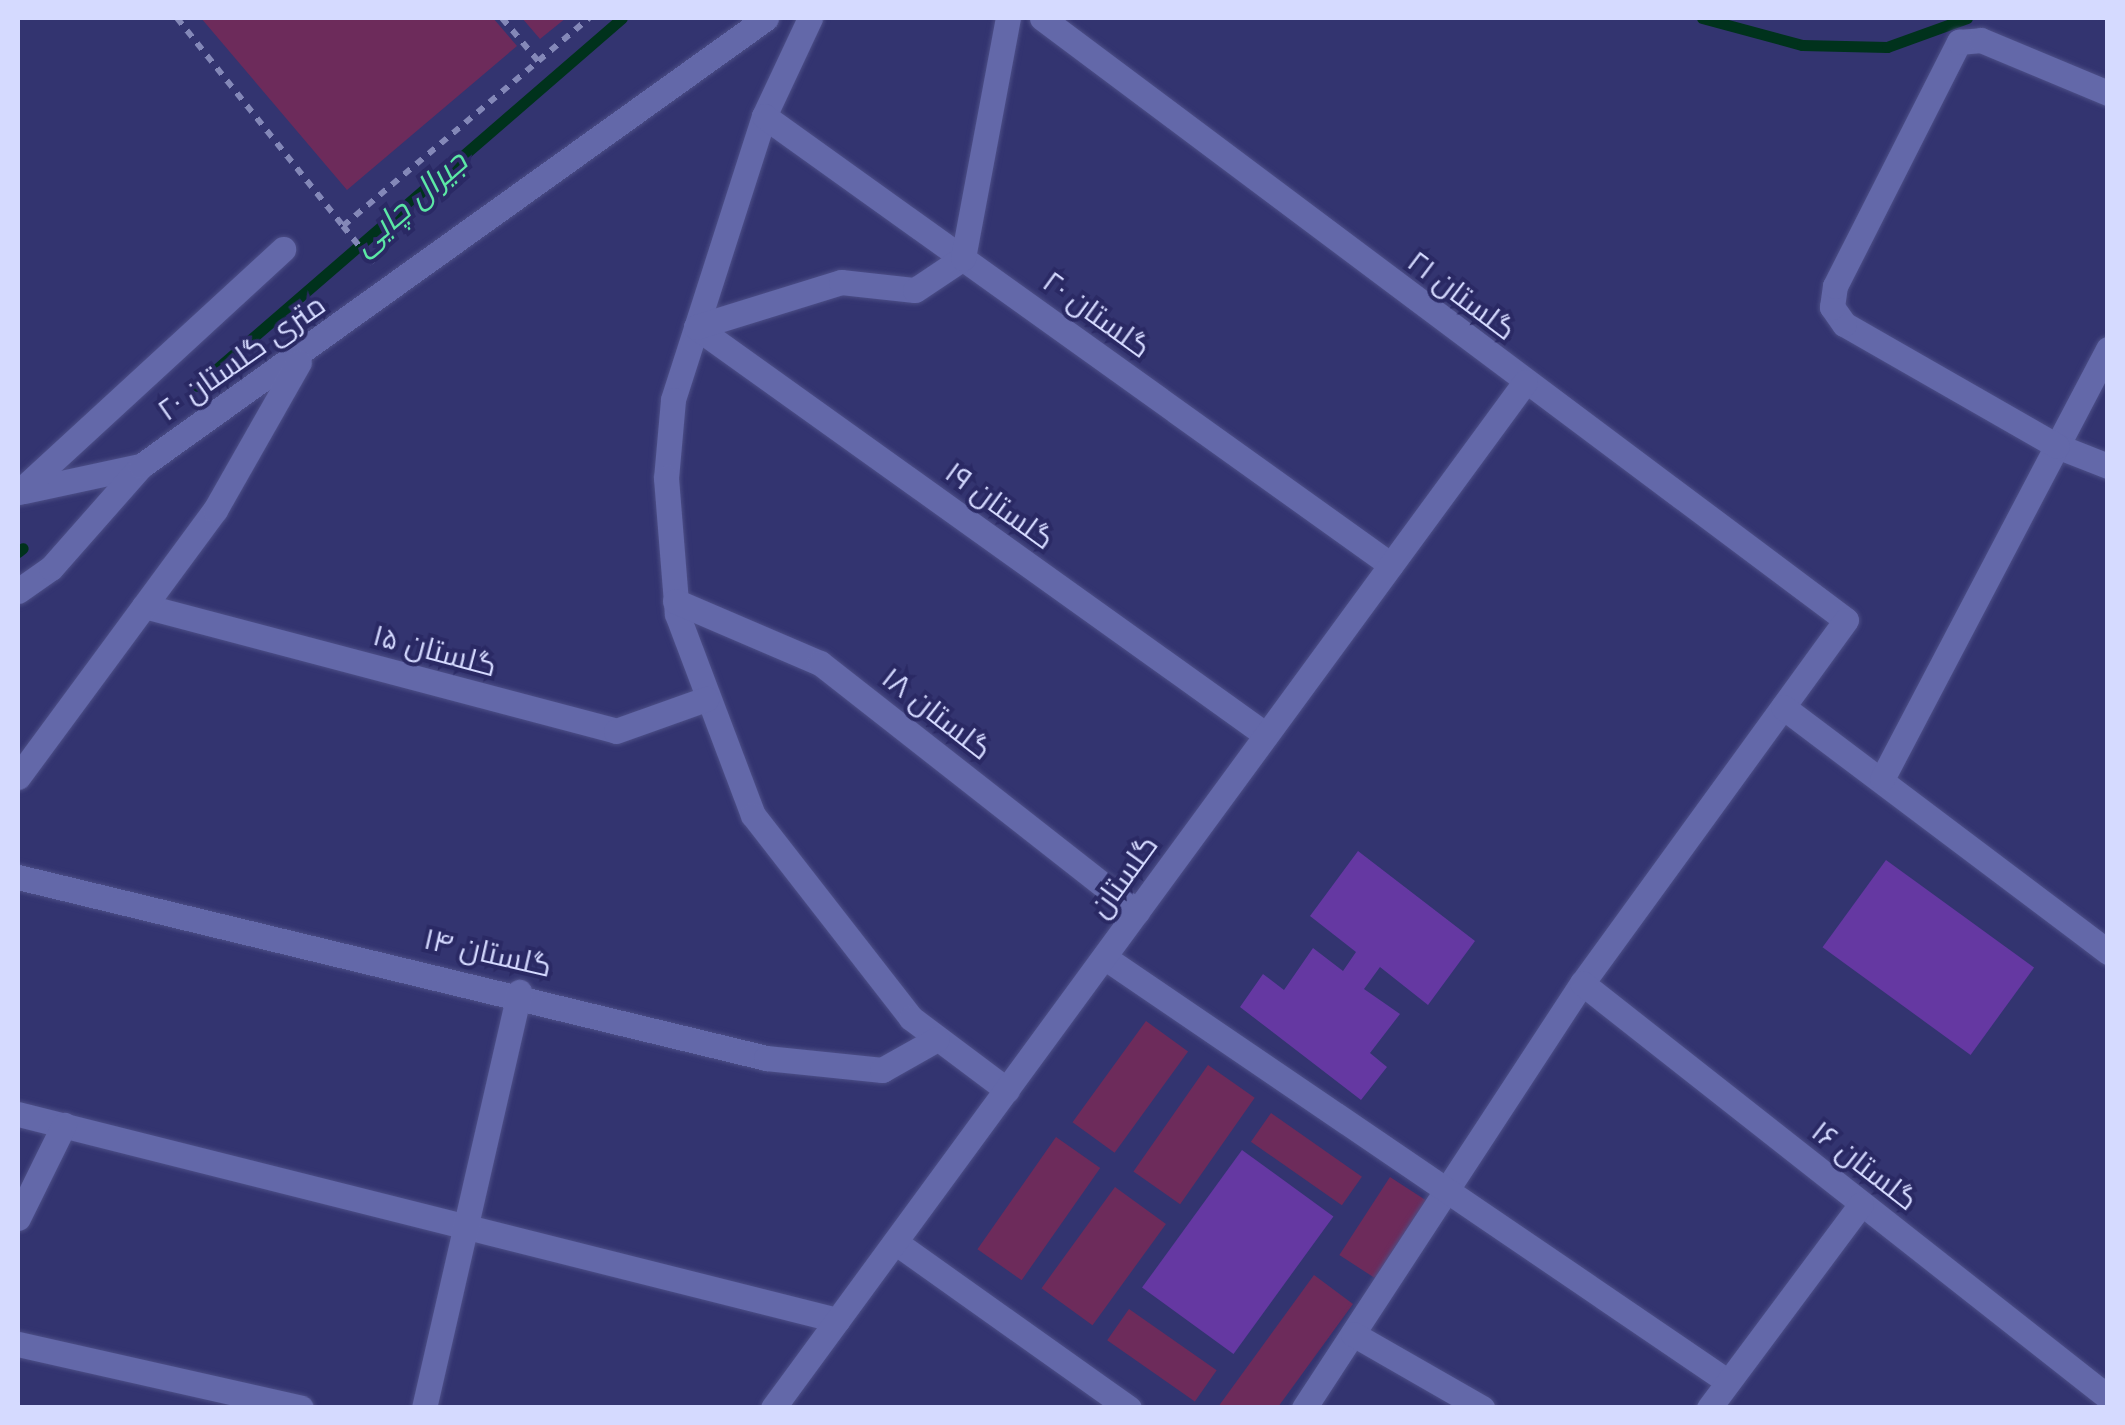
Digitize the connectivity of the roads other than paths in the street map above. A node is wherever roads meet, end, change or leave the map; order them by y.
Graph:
1 (766, 18) edge
2 (810, 18) edge
3 (1008, 18) edge
4 (1042, 18) edge
5 (2108, 92) edge
6 (764, 116) junction
7 (282, 249) dead end
8 (963, 258) junction
9 (696, 327) junction
10 (2108, 349) edge
11 (301, 358) junction
12 (1525, 382) junction
13 (2056, 446) junction
14 (141, 466) junction
15 (2108, 466) edge
16 (18, 492) edge
17 (1391, 564) junction
18 (18, 591) edge
19 (676, 601) junction
20 (144, 606) junction
21 (706, 699) junction
22 (1783, 707) junction
23 (1266, 735) junction
24 (18, 777) edge
25 (1882, 779) junction
26 (18, 876) edge
27 (1137, 912) junction
28 (2108, 952) edge
29 (1104, 957) junction
30 (1582, 983) junction
31 (519, 992) junction
32 (937, 1039) junction
33 (1007, 1090) junction
34 (18, 1114) edge
35 (64, 1125) junction
36 (1447, 1193) junction
37 (1861, 1204) junction
38 (18, 1218) edge
39 (466, 1233) junction
40 (895, 1242) junction
41 (837, 1320) junction
42 (1354, 1334) junction
43 (18, 1344) edge
44 (1727, 1381) junction
45 (2108, 1397) edge
46 (302, 1408) edge
47 (424, 1408) edge
48 (773, 1408) edge
49 (1129, 1408) edge
50 (1304, 1408) edge
51 (1482, 1408) edge
52 (1709, 1408) edge

1 - 11 street, ۲۰ متری گلستان
2 - 6 street
3 - 8 street
4 - 12 street, گلستان ۲۱
5 - 13 street
6 - 8 street, گلستان ۲۰
6 - 9 street
7 - 16 street
8 - 9 street
8 - 17 street, گلستان ۲۰
9 - 19 street
9 - 23 street, گلستان ۱۹
10 - 13 street
11 - 14 street, ۲۰ متری گلستان
11 - 20 street
12 - 17 street, گلستان
12 - 22 street, گلستان ۲۱
13 - 15 street
13 - 25 street
14 - 16 street, ۲۰ متری گلستان
14 - 18 street, ۲۰ متری گلستان
17 - 23 street, گلستان
19 - 21 street
19 - 27 street, گلستان ۱۸
20 - 21 street, گلستان ۱۵
20 - 24 street
21 - 32 street
22 - 25 street
22 - 30 street
23 - 27 street, گلستان
25 - 28 street
26 - 31 street, گلستان ۱۴
27 - 29 street, گلستان
29 - 33 street, گلستان
29 - 36 street
30 - 36 street
30 - 37 street, گلستان ۱۶
31 - 32 street, گلستان ۱۴
31 - 39 street
32 - 33 street
33 - 40 street, گلستان
34 - 35 street
35 - 38 street
35 - 39 street
36 - 42 street
36 - 44 street
37 - 44 street
37 - 45 street, گلستان ۱۶
39 - 41 street
39 - 47 street
40 - 41 street, گلستان
40 - 49 street
41 - 48 street, گلستان
42 - 50 street
42 - 51 street
43 - 46 street
44 - 52 street

